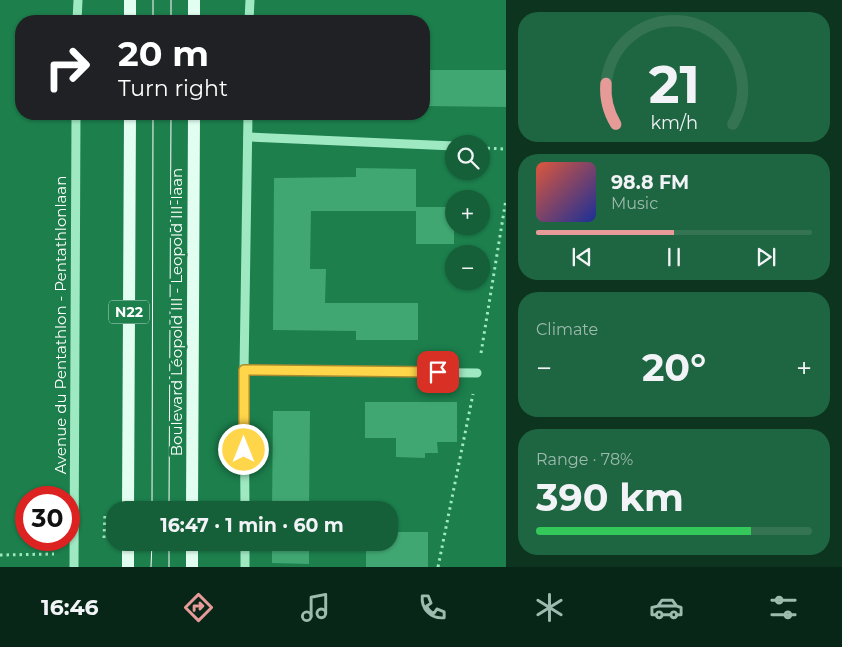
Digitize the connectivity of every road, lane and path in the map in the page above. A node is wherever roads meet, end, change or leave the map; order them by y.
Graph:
1 (78, 0) edge
2 (130, 0) edge
3 (194, 0) edge
4 (250, 0) edge
5 (77, 15) edge
6 (130, 15) edge
7 (194, 15) edge
8 (249, 15) edge
9 (76, 120) edge
10 (130, 120) edge
11 (194, 120) edge
12 (248, 120) edge
13 (248, 137) junction
14 (445, 146) edge
15 (490, 148) edge
16 (506, 149) edge
17 (506, 199) edge
18 (244, 370) junction
19 (477, 373) junction
20 (128, 501) edge
21 (192, 501) edge
22 (245, 501) edge
23 (128, 551) edge
24 (192, 551) edge
25 (245, 551) edge
26 (74, 553) junction
27 (0, 555) edge
28 (74, 567) edge
29 (128, 567) edge
30 (192, 567) edge
31 (245, 567) edge
32 (438, 567) edge

1 - 5 street
2 - 6 main road
3 - 7 main road
4 - 8 street
9 - 26 street, Avenue du Pentathlon - Pentathlonlaan
10 - 20 main road, N22
11 - 21 main road, Boulevard Léopold III - Leopold III-laan
12 - 13 street
13 - 14 street
13 - 18 street
15 - 16 path
17 - 19 path
18 - 19 street
18 - 22 street
19 - 32 path
23 - 29 main road
24 - 30 main road
25 - 31 street
26 - 27 path
26 - 28 street, Avenue du Pentathlon - Pentathlonlaan

